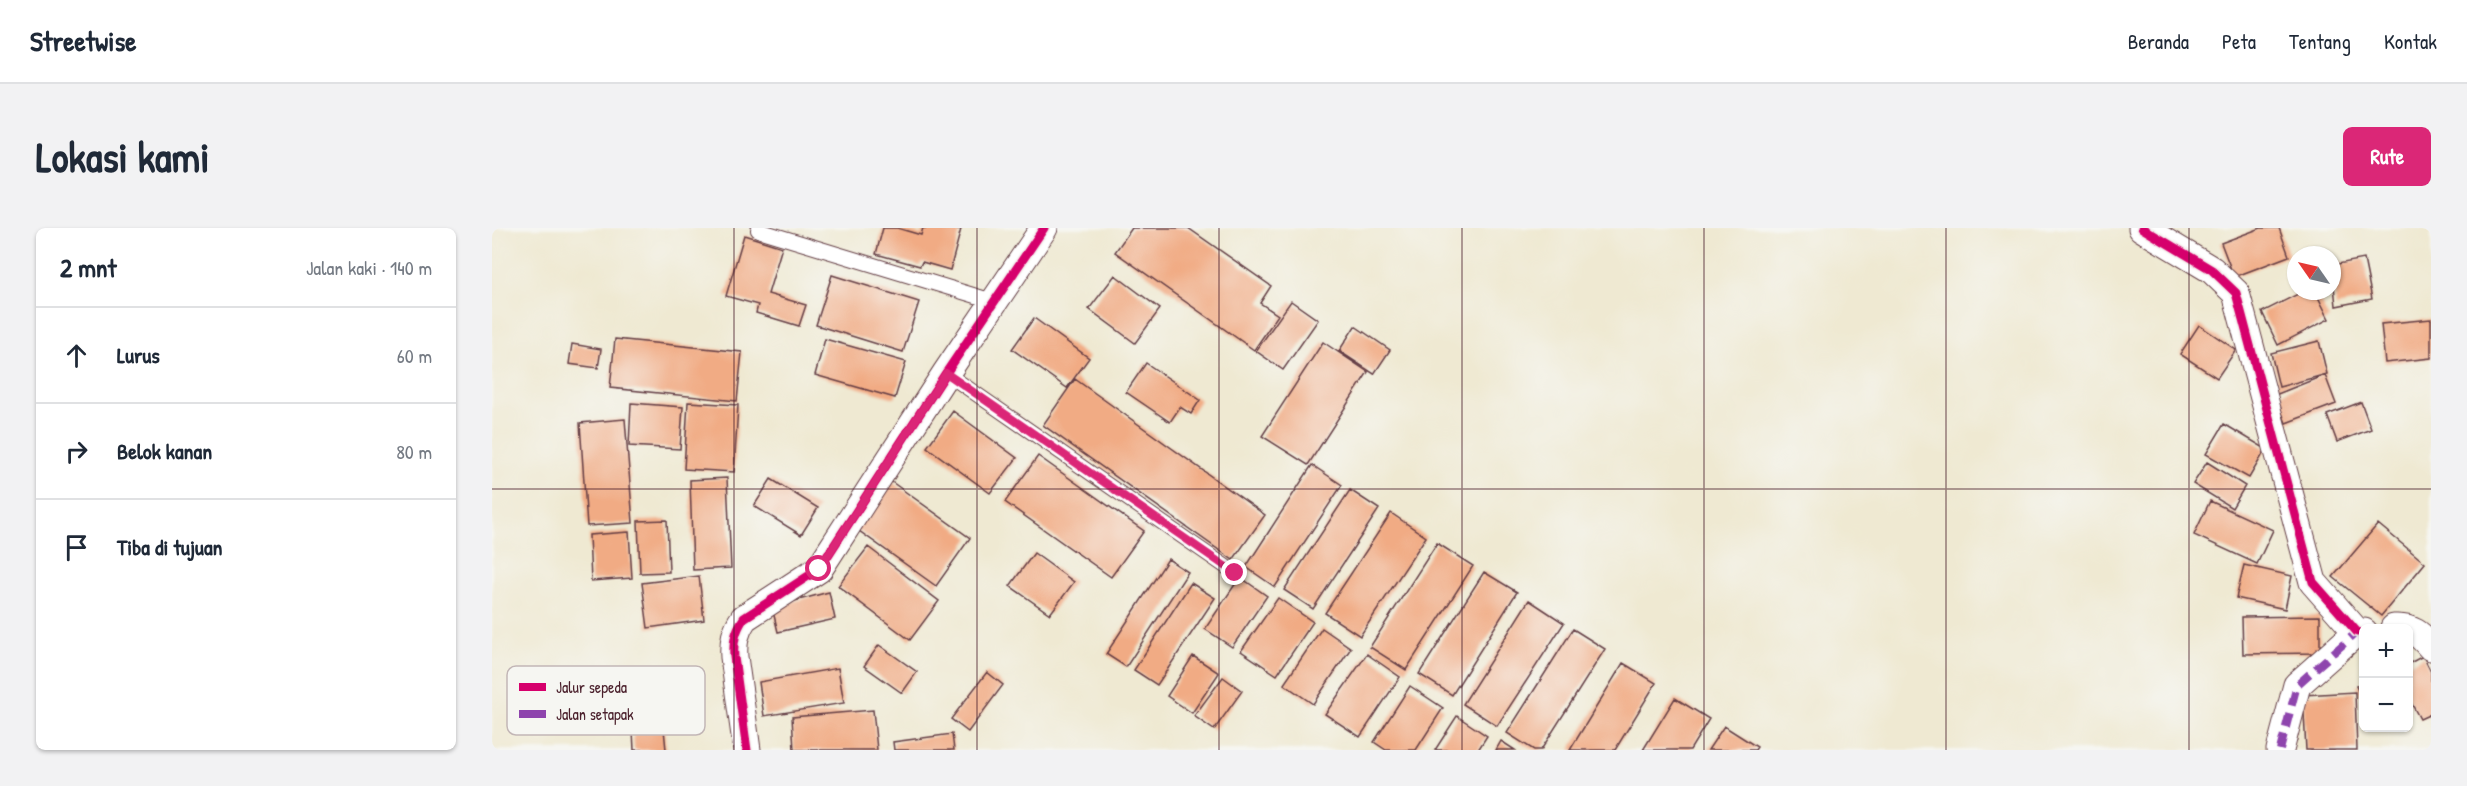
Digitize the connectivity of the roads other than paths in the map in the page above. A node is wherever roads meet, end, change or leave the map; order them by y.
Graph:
1 (1044, 228) edge
2 (2142, 228) edge
3 (758, 230) dead end
4 (996, 302) junction
5 (946, 373) junction
6 (1235, 573) dead end
7 (2413, 630) edge
8 (2359, 631) edge
9 (2359, 633) edge
10 (2431, 647) edge
11 (747, 750) edge
12 (2280, 750) edge

1 - 4 street
2 - 8 street
3 - 4 lane
4 - 5 street
5 - 6 lane
5 - 11 street
7 - 10 street
9 - 12 street

